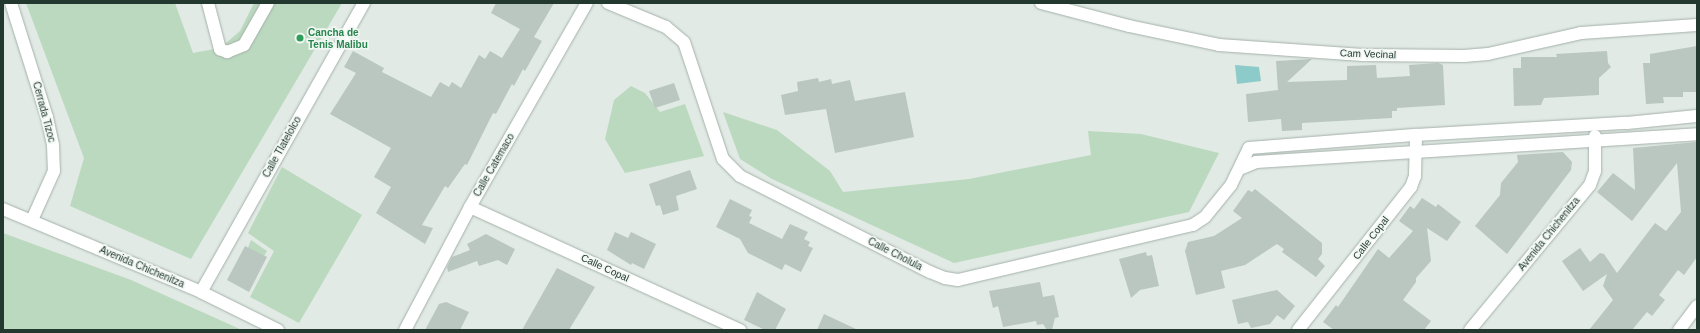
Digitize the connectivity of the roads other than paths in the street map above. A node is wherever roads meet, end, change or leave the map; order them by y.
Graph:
1 (11, 3) edge
2 (208, 3) edge
3 (268, 3) edge
4 (364, 3) edge
5 (587, 3) edge
6 (608, 3) edge
7 (1041, 3) edge
8 (1697, 25) edge
9 (1697, 116) edge
10 (1594, 125) junction
11 (1697, 134) edge
12 (1416, 135) junction
13 (1595, 142) junction
14 (1416, 153) junction
15 (1242, 168) junction
16 (470, 207) junction
17 (3, 209) edge
18 (32, 220) junction
19 (201, 292) junction
20 (1697, 306) edge
21 (278, 330) edge
22 (405, 330) edge
23 (740, 330) edge
24 (1298, 330) edge
25 (1470, 330) edge
26 (1680, 330) edge

1 - 18 street, Cerrada Tizoc
2 - 3 street
4 - 19 street, Calle Tlatelolco
5 - 16 street, Calle Catemaco
6 - 15 street, Calle Cholula
7 - 8 street, Cam Vecinal
9 - 10 street
10 - 12 street
10 - 13 street, Avenida Chichenitza
11 - 13 street
12 - 14 street, Calle Copal
12 - 15 street, Calle Cholula
13 - 14 street
13 - 25 street, Avenida Chichenitza
14 - 15 street
14 - 24 street, Calle Copal
16 - 22 street, Calle Catemaco
16 - 23 street, Calle Copal
17 - 18 street, Avenida Chichenitza
18 - 19 street, Avenida Chichenitza
19 - 21 street, Avenida Chichenitza
20 - 26 street

